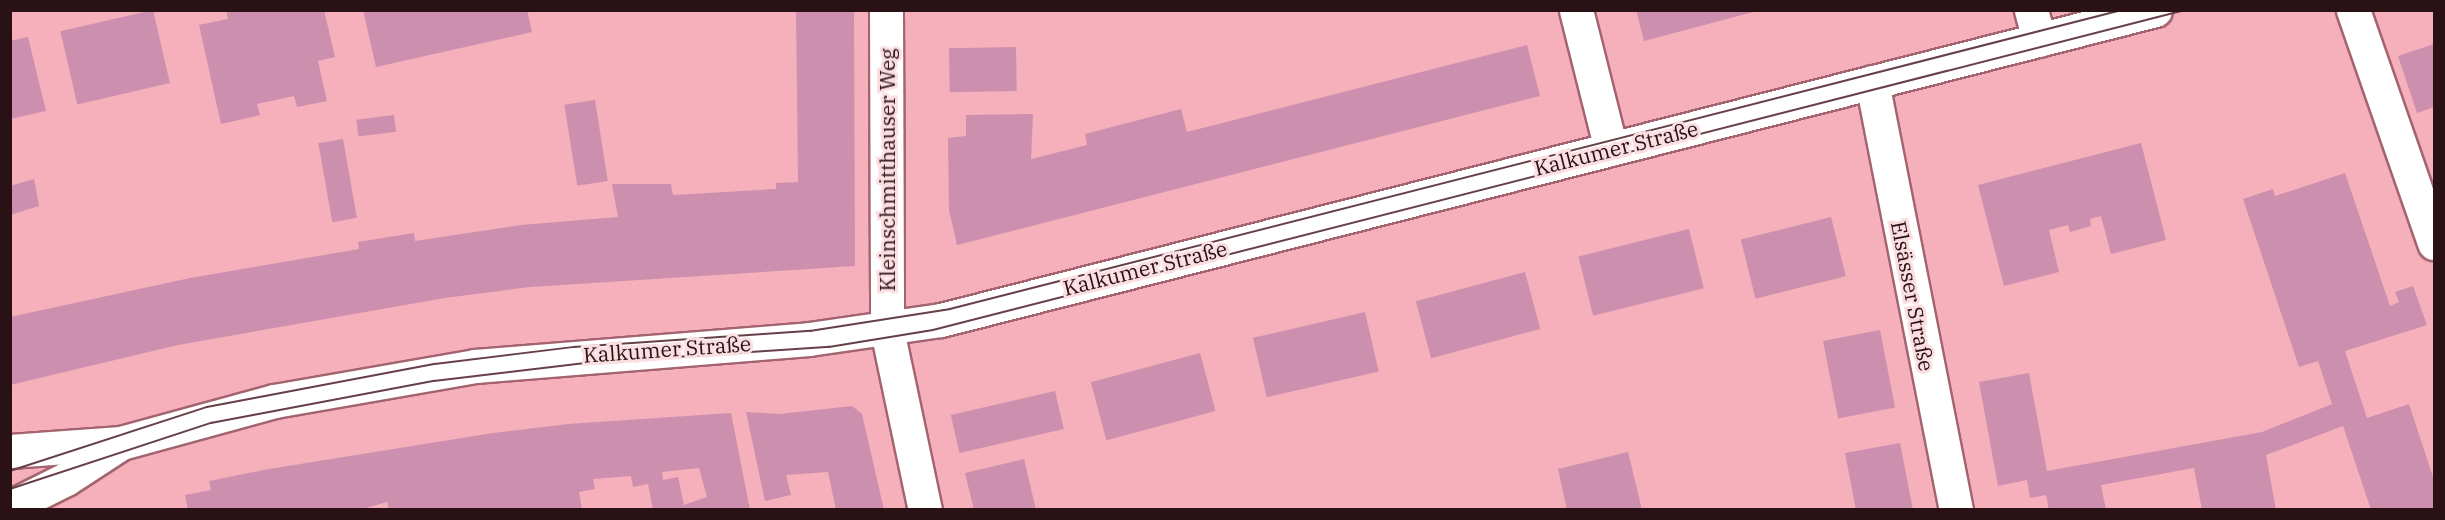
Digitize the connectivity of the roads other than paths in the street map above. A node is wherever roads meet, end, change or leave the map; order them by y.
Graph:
1 (886, 10) edge
2 (1576, 10) edge
3 (2155, 10) edge
4 (2353, 10) edge
5 (2035, 25) edge
6 (1872, 82) junction
7 (1611, 149) junction
8 (2434, 243) edge
9 (887, 330) junction
10 (121, 443) junction
11 (10, 451) edge
12 (10, 507) edge
13 (925, 510) edge
14 (1956, 510) edge

1 - 9 main road, Kleinschmitthauser Weg
2 - 7 main road
3 - 5 main road, Kalkumer Straße
4 - 8 main road
5 - 6 main road, Kalkumer Straße
6 - 7 main road, Kalkumer Straße
6 - 14 main road, Elsässer Straße
7 - 9 main road, Kalkumer Straße
9 - 10 main road, Kalkumer Straße
9 - 13 main road, Kleinschmitthauser Weg
10 - 11 main road, Kalkumer Straße
10 - 12 main road, Kalkumer Straße

